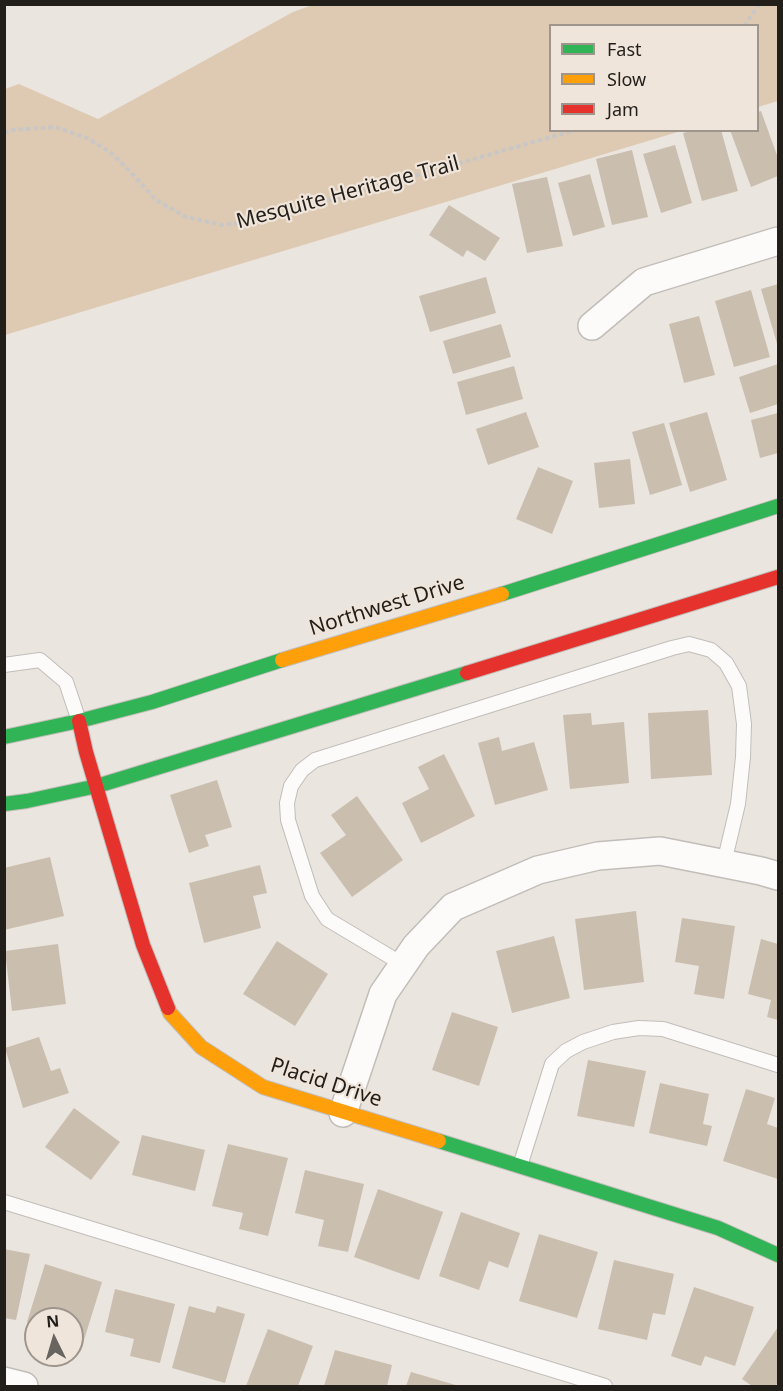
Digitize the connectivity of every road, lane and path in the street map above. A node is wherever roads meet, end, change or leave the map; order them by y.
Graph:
1 (759, 4) edge
2 (745, 24) edge
3 (569, 132) edge
4 (4, 133) edge
5 (778, 241) edge
6 (592, 326) dead end
7 (778, 506) edge
8 (778, 577) edge
9 (4, 665) edge
10 (79, 721) junction
11 (4, 737) edge
12 (97, 786) junction
13 (4, 804) edge
14 (724, 863) junction
15 (778, 876) edge
16 (404, 965) junction
17 (778, 1065) edge
18 (344, 1113) junction
19 (520, 1166) junction
20 (4, 1202) edge
21 (778, 1254) edge
22 (4, 1381) edge
23 (24, 1386) edge
24 (605, 1386) edge

1 - 2 path
3 - 4 path, Mesquite Heritage Trail
5 - 6 street
7 - 10 main road, Northwest Drive
8 - 12 main road
9 - 10 lane
10 - 11 main road, Northwest Drive
10 - 12 main road, Placid Drive
12 - 13 main road
12 - 18 main road, Placid Drive
14 - 15 street
14 - 16 street
14 - 16 lane
16 - 18 street
17 - 19 lane
18 - 19 main road, Placid Drive
19 - 21 main road, Placid Drive
20 - 24 lane
22 - 23 street

